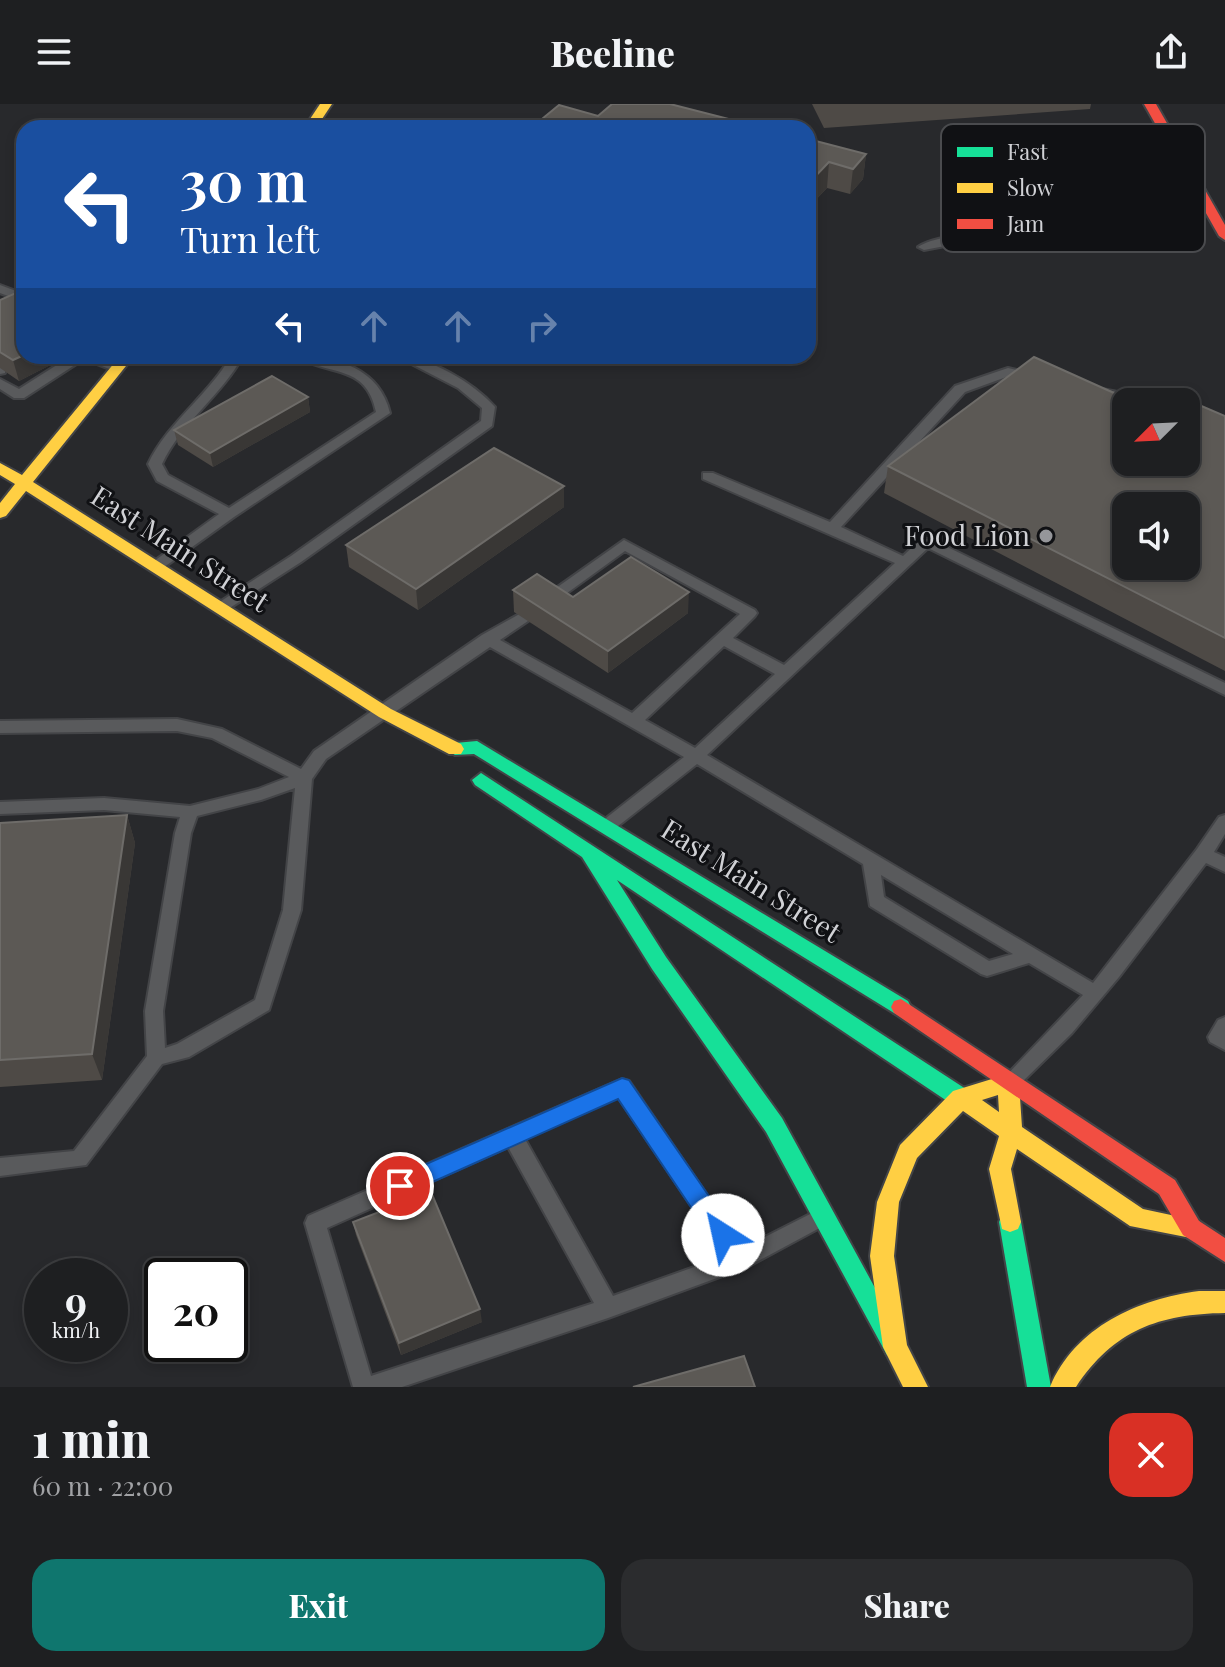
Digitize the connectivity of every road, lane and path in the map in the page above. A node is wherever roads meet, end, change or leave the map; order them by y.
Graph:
1 (1150, 104) edge
2 (1161, 124) edge
3 (1205, 200) edge
4 (1205, 205) edge
5 (1208, 205) junction
6 (1225, 236) edge
7 (941, 243) edge
8 (924, 247) dead end
9 (67, 364) edge
10 (120, 364) edge
11 (234, 364) edge
12 (326, 364) edge
13 (419, 364) edge
14 (0, 374) edge
15 (1046, 381) edge
16 (1089, 390) edge
17 (1112, 395) edge
18 (0, 468) edge
19 (708, 476) dead end
20 (23, 482) junction
21 (0, 513) edge
22 (229, 514) junction
23 (832, 528) junction
24 (905, 562) junction
25 (155, 567) junction
26 (546, 601) edge
27 (220, 608) junction
28 (523, 617) edge
29 (487, 639) junction
30 (723, 639) junction
31 (786, 673) junction
32 (1225, 690) edge
33 (385, 713) junction
34 (634, 721) junction
35 (0, 727) edge
36 (455, 749) junction
37 (696, 756) junction
38 (304, 778) junction
39 (0, 808) edge
40 (190, 812) junction
41 (1225, 821) edge
42 (609, 824) junction
43 (586, 846) junction
44 (1203, 854) junction
45 (871, 860) junction
46 (1225, 865) edge
47 (776, 930) junction
48 (1031, 955) junction
49 (753, 960) junction
50 (1094, 993) junction
51 (1225, 1025) edge
52 (1225, 1042) edge
53 (156, 1058) junction
54 (1008, 1083) junction
55 (961, 1098) junction
56 (1011, 1134) junction
57 (513, 1137) junction
58 (0, 1167) edge
59 (825, 1215) junction
60 (1191, 1228) junction
61 (1225, 1251) edge
62 (740, 1260) junction
63 (1225, 1302) edge
64 (608, 1308) junction
65 (895, 1347) junction
66 (367, 1387) edge
67 (916, 1387) edge
68 (1039, 1387) edge
69 (1062, 1387) edge

1 - 2 main road
3 - 5 main road
4 - 5 lane
5 - 6 main road
7 - 8 lane
9 - 14 lane
10 - 20 main road
11 - 22 lane
12 - 22 lane
13 - 27 lane
15 - 23 lane
16 - 17 lane
18 - 20 main road, East Main Street
19 - 23 lane
20 - 21 main road
20 - 25 main road, East Main Street
22 - 25 lane
23 - 24 lane
24 - 31 lane
24 - 32 lane
25 - 27 main road, East Main Street
26 - 30 lane
27 - 33 main road, East Main Street
28 - 29 lane
29 - 33 lane
29 - 34 lane
30 - 31 lane
30 - 34 lane
31 - 37 lane
33 - 36 main road, East Main Street
33 - 38 lane
34 - 37 lane
35 - 38 lane
36 - 42 main road, East Main Street
36 - 43 main road, East Main Street
37 - 42 lane
37 - 45 lane
38 - 40 lane
38 - 53 lane
39 - 40 lane
40 - 53 lane
41 - 44 lane
42 - 43 lane
42 - 47 main road, East Main Street
43 - 49 main road, East Main Street
43 - 59 main road
44 - 46 lane
44 - 50 lane
45 - 48 lane
45 - 48 lane
47 - 49 main road
47 - 54 main road, East Main Street
48 - 50 lane
49 - 55 main road, East Main Street
50 - 54 lane
51 - 52 lane
53 - 58 lane
54 - 55 main road
54 - 56 main road
54 - 60 main road, East Main Street
55 - 56 main road, East Main Street
55 - 65 main road
56 - 60 main road, East Main Street
56 - 68 main road
57 - 62 lane
57 - 64 lane
57 - 66 lane
59 - 62 lane
59 - 65 main road
60 - 61 main road
62 - 64 lane
63 - 69 main road
64 - 66 lane
65 - 67 main road

